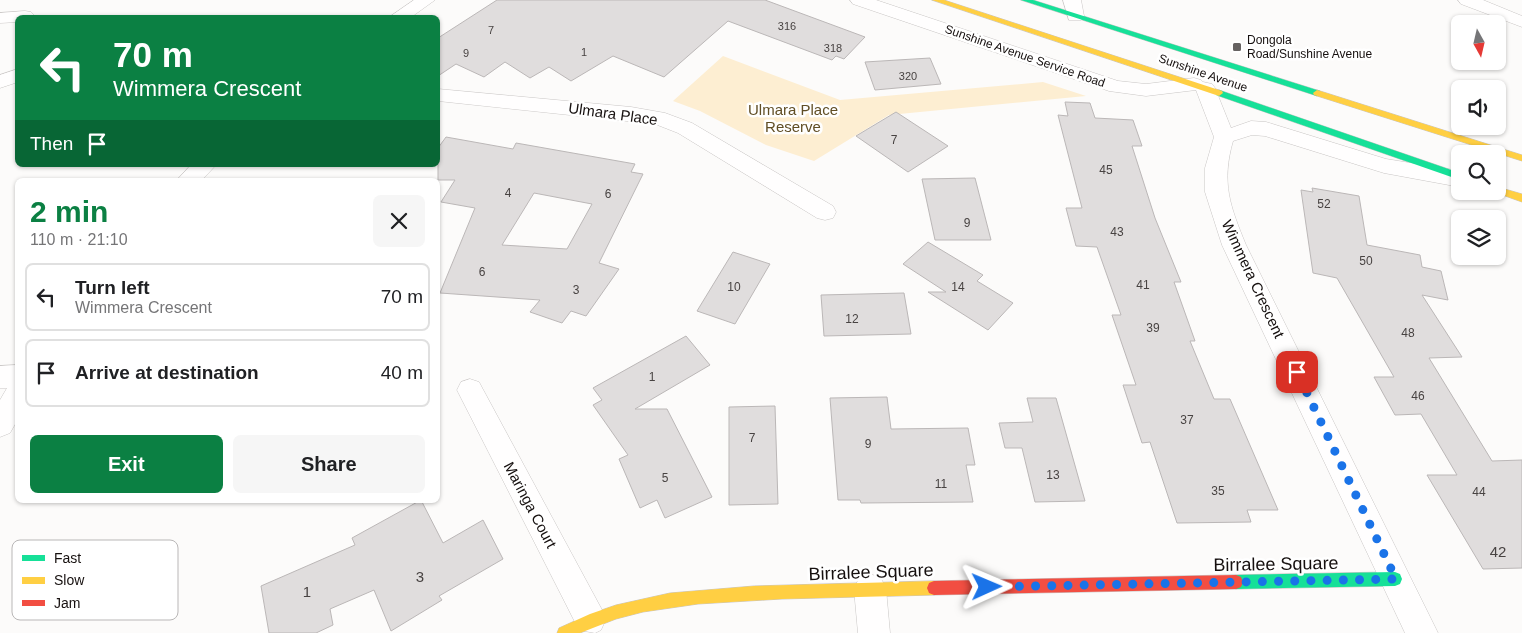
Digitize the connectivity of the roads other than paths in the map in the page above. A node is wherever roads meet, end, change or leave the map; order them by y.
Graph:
1 (425, 0) edge
2 (860, 0) edge
3 (936, 0) edge
4 (1025, 0) edge
5 (1467, 0) edge
6 (1074, 8) edge
7 (402, 15) edge
8 (15, 17) edge
9 (0, 18) edge
10 (1522, 22) edge
11 (15, 76) edge
12 (0, 82) edge
13 (1200, 86) junction
14 (440, 95) edge
15 (1224, 137) junction
16 (1522, 158) edge
17 (203, 167) edge
18 (1451, 175) edge
19 (1451, 177) edge
20 (190, 178) edge
21 (1506, 193) edge
22 (1522, 198) edge
23 (825, 212) dead end
24 (15, 376) edge
25 (0, 377) edge
26 (470, 390) dead end
27 (15, 398) edge
28 (0, 425) edge
29 (1396, 579) junction
30 (870, 589) junction
31 (590, 619) junction
32 (564, 633) edge
33 (874, 633) edge
34 (1422, 633) edge

1 - 7 street
2 - 13 street, Sunshine Avenue Service Road
3 - 13 main road, Sunshine Avenue
4 - 6 main road, Sunshine Avenue
5 - 10 street
6 - 16 main road, Sunshine Avenue
8 - 9 street
11 - 12 street
13 - 15 street
13 - 18 main road, Sunshine Avenue
14 - 23 street, Ulmara Place
15 - 19 street
15 - 29 street, Wimmera Crescent
17 - 20 street
21 - 22 main road
24 - 25 street
26 - 31 street, Maringa Court
27 - 28 street
29 - 30 main road, Birralee Square
29 - 34 street, Wimmera Crescent
30 - 31 main road, Birralee Square
30 - 33 street
31 - 32 main road, Birralee Square

